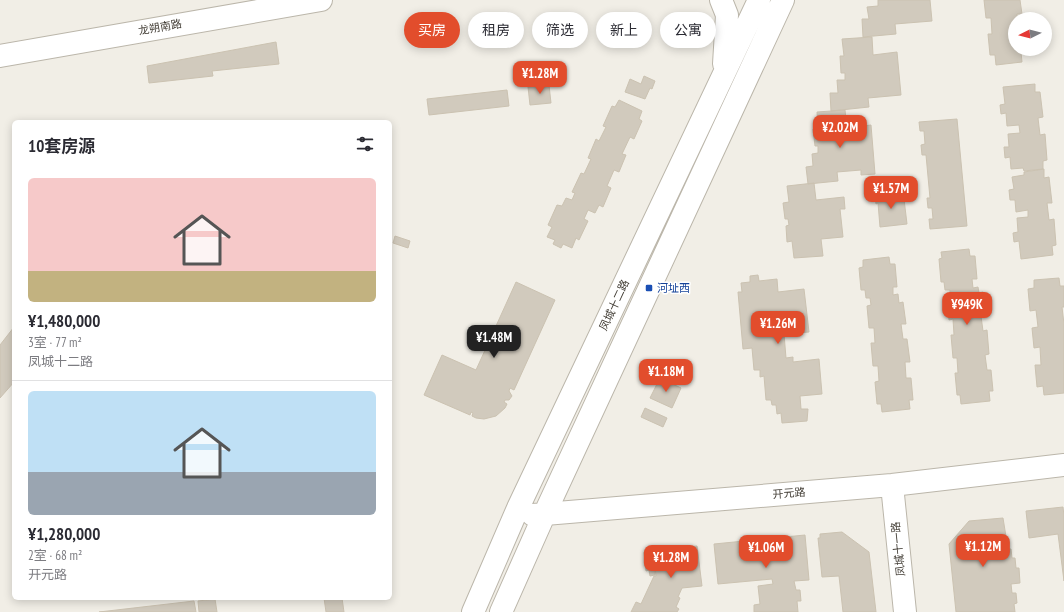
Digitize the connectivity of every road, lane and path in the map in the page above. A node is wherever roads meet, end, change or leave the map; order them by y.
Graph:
1 (321, 0) edge
2 (721, 0) edge
3 (759, 0) edge
4 (783, 0) edge
5 (0, 56) edge
6 (724, 75) junction
7 (1064, 466) edge
8 (892, 486) junction
9 (545, 513) junction
10 (514, 517) junction
11 (473, 612) edge
12 (501, 612) edge
13 (905, 612) edge

1 - 5 street, 龙朔南路
2 - 6 street
3 - 6 street, 凤城十二路
4 - 9 street
6 - 10 street, 凤城十二路
7 - 8 street, 开元路
8 - 9 street, 开元路
8 - 13 street, 凤城十一路
9 - 10 street, 开元路
9 - 12 street
10 - 11 street, 凤城十二路

